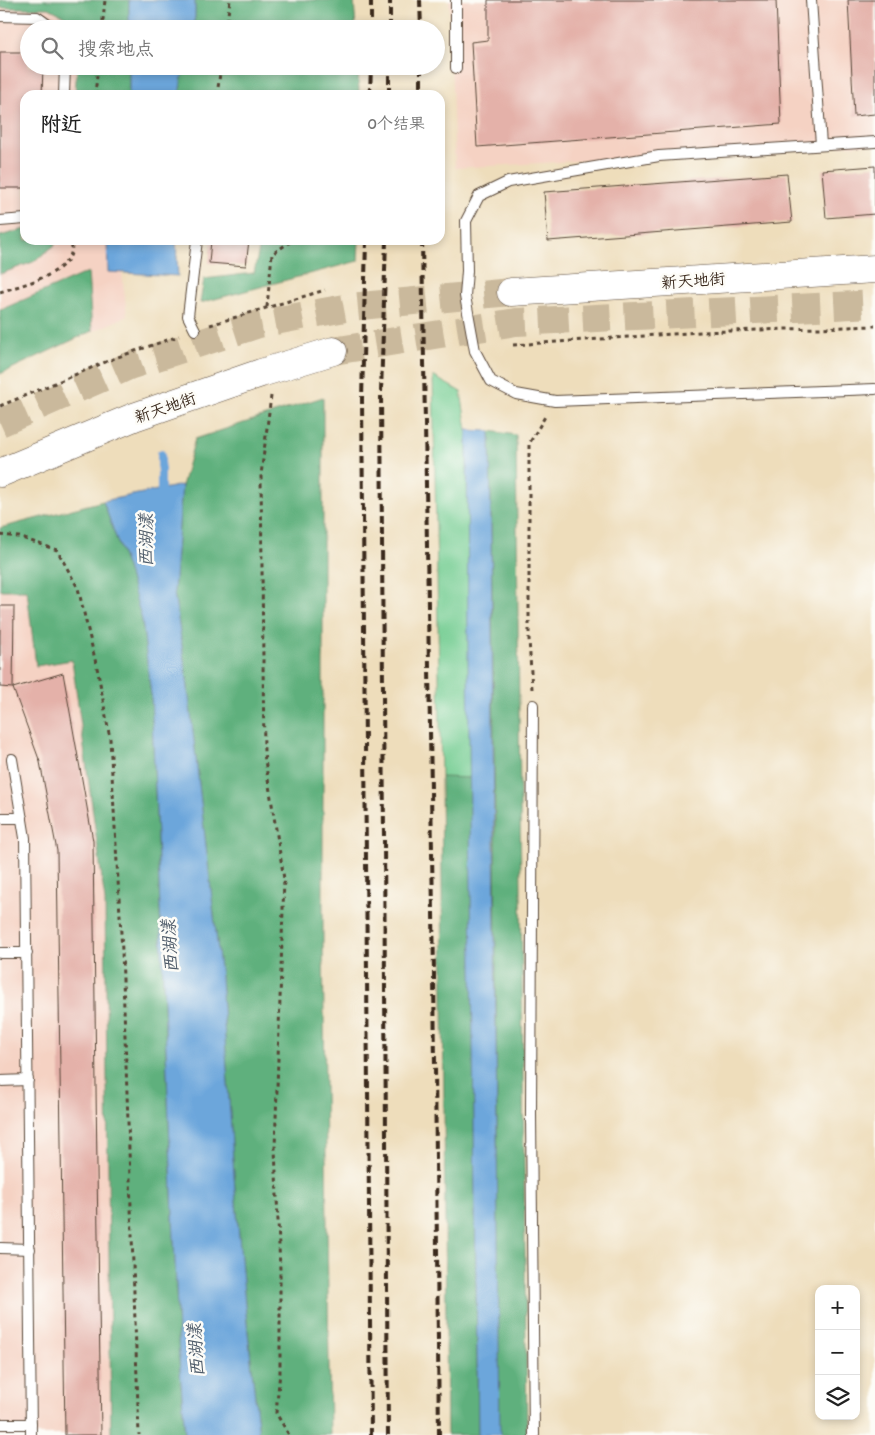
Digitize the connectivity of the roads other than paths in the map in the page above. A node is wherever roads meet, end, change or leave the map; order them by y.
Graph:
1 (456, 0) edge
2 (811, 0) edge
3 (0, 16) edge
4 (41, 20) edge
5 (456, 68) dead end
6 (64, 75) edge
7 (64, 90) edge
8 (875, 142) edge
9 (821, 145) junction
10 (20, 219) edge
11 (0, 221) edge
12 (196, 245) edge
13 (875, 269) edge
14 (511, 292) tunnel mouth
15 (196, 330) road end
16 (333, 351) tunnel mouth
17 (875, 389) edge
18 (0, 473) edge
19 (533, 705) road end
20 (12, 759) dead end
21 (0, 818) edge
22 (22, 818) junction
23 (27, 953) junction
24 (0, 954) edge
25 (0, 1080) edge
26 (28, 1080) junction
27 (0, 1248) edge
28 (30, 1249) junction
29 (0, 1424) edge
30 (31, 1430) edge
31 (534, 1435) edge

1 - 5 lane
2 - 9 lane
3 - 4 lane
6 - 7 lane
8 - 9 lane
9 - 17 lane
10 - 11 lane
12 - 15 lane
13 - 14 main road, 新天地街
16 - 18 main road, 新天地街
19 - 31 lane
20 - 22 lane
21 - 22 lane
22 - 23 lane
23 - 24 lane
23 - 26 lane
25 - 26 lane
26 - 28 lane
27 - 28 lane
28 - 30 lane
29 - 30 lane

